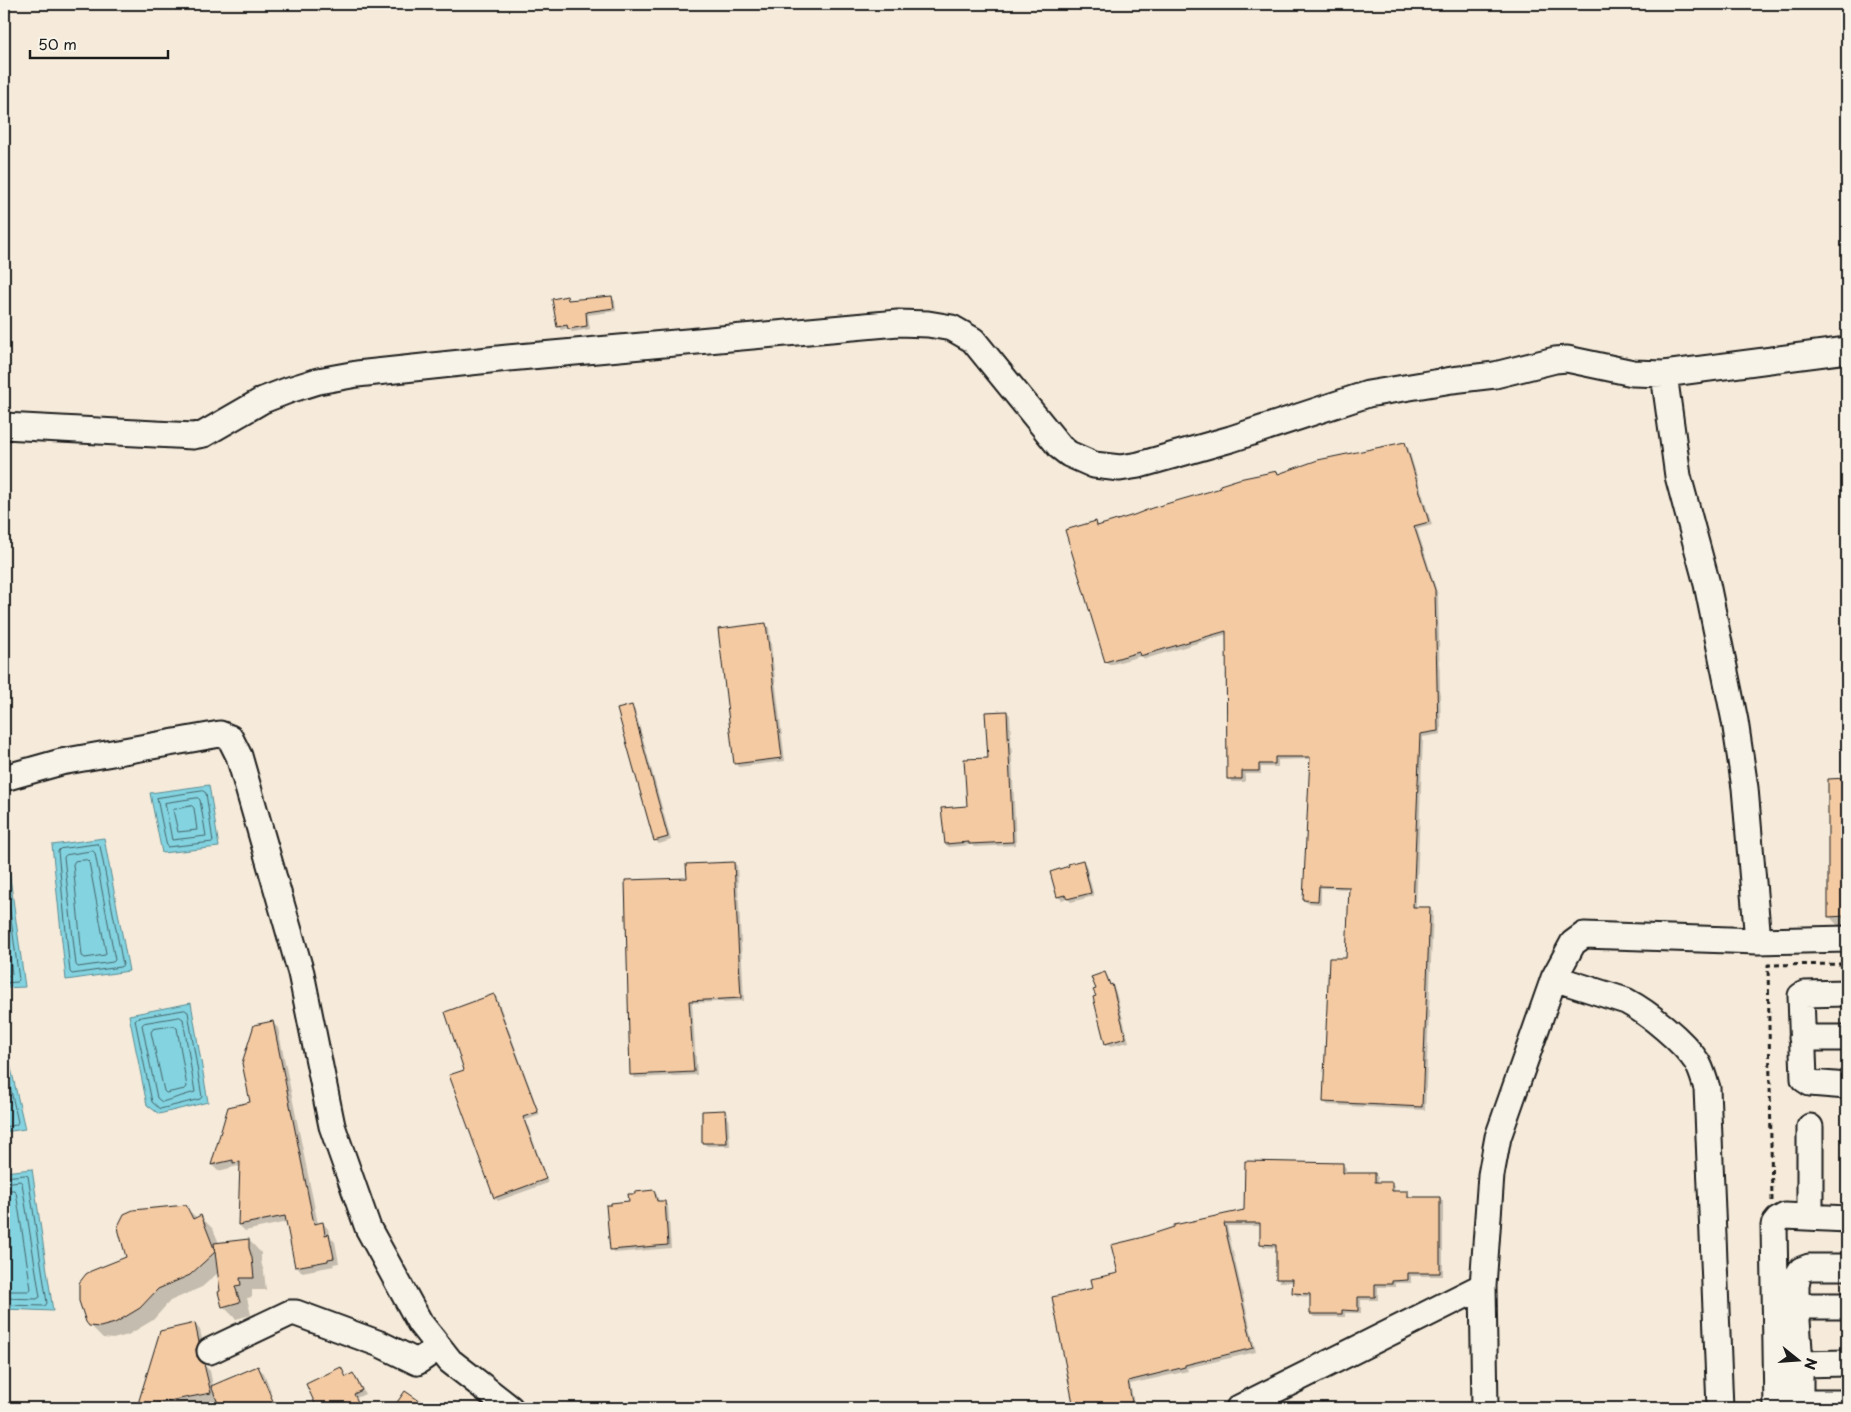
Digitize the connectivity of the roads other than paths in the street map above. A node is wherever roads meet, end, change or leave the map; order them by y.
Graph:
1 (1847, 350) edge
2 (1664, 374) junction
3 (4, 426) edge
4 (4, 778) edge
5 (1847, 939) edge
6 (1758, 941) junction
7 (1554, 978) junction
8 (1847, 993) edge
9 (1802, 1038) junction
10 (1847, 1038) edge
11 (1847, 1086) edge
12 (1810, 1127) dead end
13 (1810, 1217) junction
14 (1847, 1219) edge
15 (1847, 1267) edge
16 (1482, 1286) junction
17 (1796, 1306) junction
18 (1847, 1306) edge
19 (439, 1348) junction
20 (210, 1351) dead end
21 (1847, 1363) edge
22 (1800, 1364) junction
23 (1847, 1403) edge
24 (1793, 1406) edge
25 (510, 1408) edge
26 (1238, 1408) edge
27 (1485, 1408) edge
28 (1720, 1408) edge

1 - 2 street
2 - 3 street
2 - 6 street
4 - 19 street
5 - 6 street
6 - 7 street
7 - 16 street
7 - 28 street
8 - 9 street
9 - 10 street
9 - 11 street
12 - 13 street
13 - 14 street
13 - 24 street
15 - 17 street
16 - 26 street
16 - 27 street
17 - 18 street
17 - 22 street
19 - 20 street
19 - 25 street
21 - 22 street
22 - 24 street
23 - 24 street

